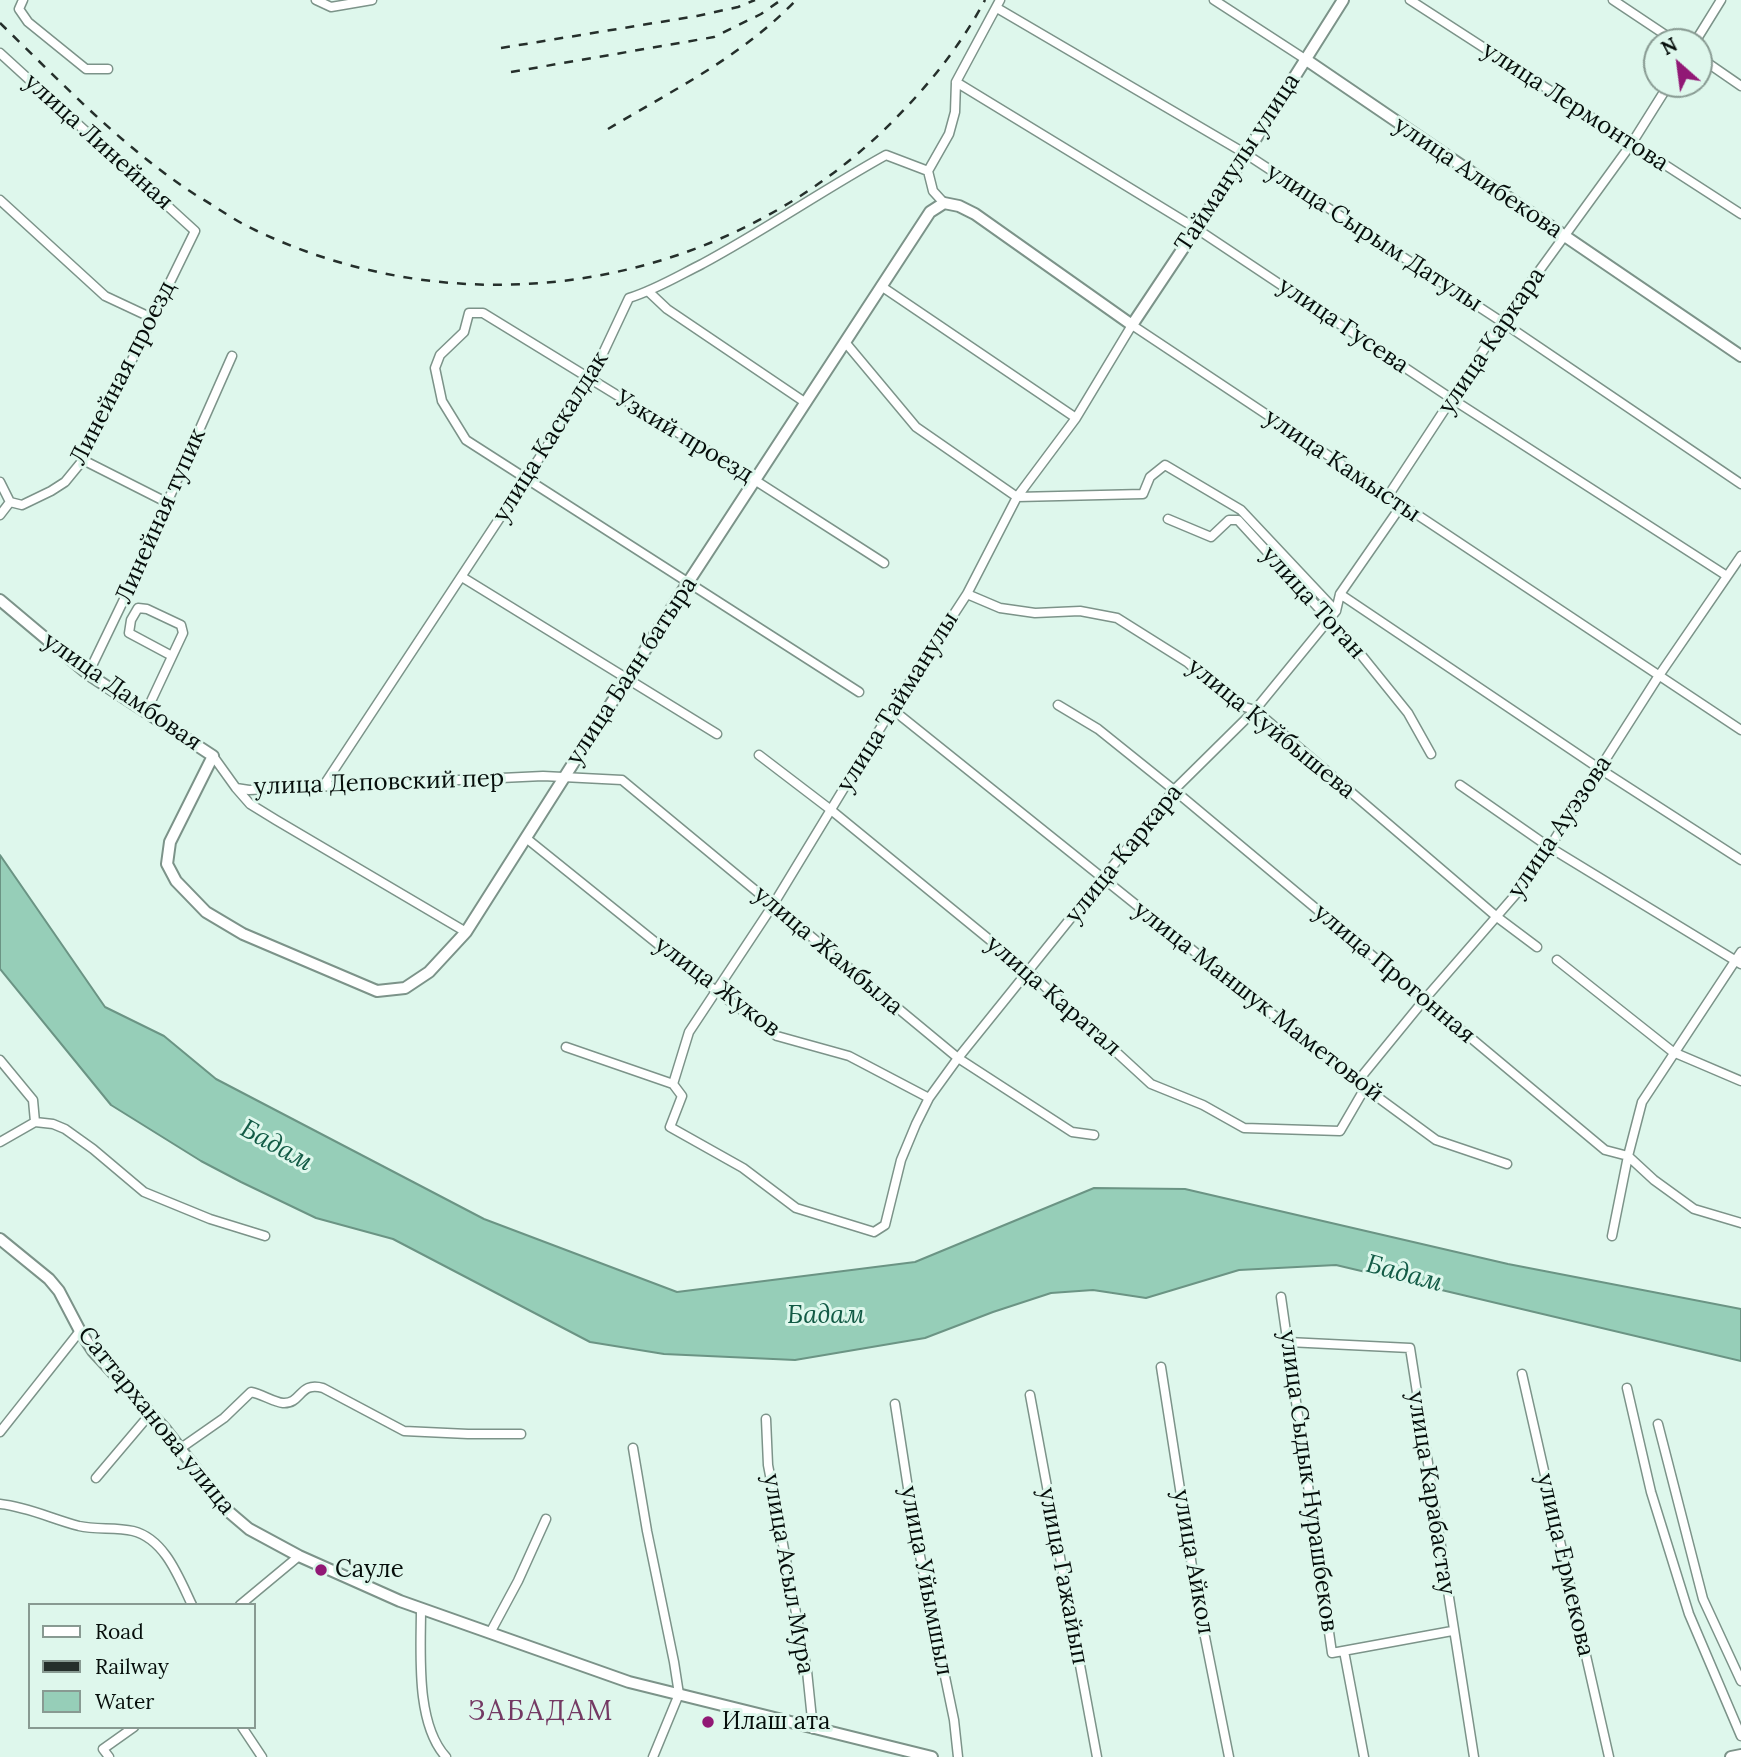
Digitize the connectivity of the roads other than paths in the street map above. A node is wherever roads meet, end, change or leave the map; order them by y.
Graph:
1 (23, 0) edge
2 (316, 0) edge
3 (372, 0) edge
4 (1214, 0) edge
5 (1343, 0) edge
6 (1410, 0) edge
7 (1614, 0) edge
8 (1721, 0) edge
9 (999, 4) edge
10 (1655, 28) edge
11 (1704, 28) edge
12 (0, 53) edge
13 (1305, 59) junction
14 (1713, 67) edge
15 (108, 69) dead end
16 (956, 82) junction
17 (1741, 86) edge
18 (1660, 98) edge
19 (1632, 144) junction
20 (1246, 154) junction
21 (928, 171) junction
22 (0, 200) edge
23 (944, 203) junction
24 (1741, 214) edge
25 (1197, 229) junction
26 (195, 231) joint
27 (1563, 236) junction
28 (881, 286) junction
29 (649, 292) junction
30 (152, 318) junction
31 (1502, 322) junction
32 (1132, 326) junction
33 (845, 342) junction
34 (232, 356) dead end
35 (1741, 356) edge
36 (590, 381) junction
37 (1452, 399) junction
38 (806, 403) junction
39 (1076, 418) junction
40 (83, 460) junction
41 (526, 478) junction
42 (0, 481) edge
43 (756, 481) junction
44 (1741, 484) edge
45 (1388, 496) junction
46 (1017, 497) junction
47 (10, 502) junction
48 (168, 503) junction
49 (1401, 506) junction
50 (0, 514) edge
51 (1168, 519) dead end
52 (1741, 556) edge
53 (884, 563) dead end
54 (462, 576) junction
55 (1727, 576) junction
56 (689, 581) junction
57 (967, 594) junction
58 (1340, 594) junction
59 (0, 600) edge
60 (1335, 611) junction
61 (1328, 620) junction
62 (172, 656) junction
63 (88, 674) junction
64 (1658, 677) junction
65 (627, 679) junction
66 (859, 692) dead end
67 (1058, 705) dead end
68 (892, 709) junction
69 (1255, 710) junction
70 (146, 712) junction
71 (1741, 730) edge
72 (717, 734) dead end
73 (1431, 754) dead end
74 (759, 755) dead end
75 (213, 756) junction
76 (1600, 769) junction
77 (563, 777) junction
78 (324, 785) junction
79 (1460, 785) dead end
80 (236, 788) junction
81 (1174, 790) junction
82 (831, 810) junction
83 (526, 838) junction
84 (1549, 847) junction
85 (1741, 860) edge
86 (1103, 879) junction
87 (773, 905) junction
88 (1497, 917) junction
89 (466, 932) junction
90 (1537, 947) dead end
91 (1741, 952) edge
92 (1557, 960) dead end
93 (1738, 963) edge
94 (1029, 972) junction
95 (716, 991) junction
96 (1424, 1000) junction
97 (566, 1047) dead end
98 (1673, 1052) junction
99 (958, 1058) junction
100 (0, 1060) edge
101 (1741, 1081) edge
102 (673, 1084) junction
103 (1361, 1085) junction
104 (929, 1098) junction
105 (35, 1122) junction
106 (1094, 1135) dead end
107 (0, 1142) edge
108 (1628, 1156) junction
109 (1507, 1164) dead end
110 (1741, 1223) edge
111 (265, 1236) dead end
112 (1612, 1236) dead end
113 (0, 1239) edge
114 (1281, 1297) dead end
115 (80, 1331) junction
116 (1288, 1342) junction
117 (1161, 1367) dead end
118 (1522, 1374) dead end
119 (1628, 1388) dead end
120 (1030, 1395) dead end
121 (895, 1404) dead end
122 (151, 1413) junction
123 (766, 1419) dead end
124 (1658, 1424) dead end
125 (0, 1432) edge
126 (521, 1434) dead end
127 (181, 1448) junction
128 (634, 1448) dead end
129 (96, 1478) dead end
130 (0, 1504) edge
131 (546, 1519) dead end
132 (299, 1556) junction
133 (191, 1603) edge
134 (242, 1603) edge
135 (421, 1608) junction
136 (1452, 1632) junction
137 (490, 1633) junction
138 (1344, 1651) junction
139 (1741, 1681) edge
140 (679, 1694) junction
141 (131, 1729) edge
142 (243, 1729) edge
143 (813, 1729) junction
144 (1741, 1736) edge
145 (1741, 1755) edge
146 (108, 1757) edge
147 (262, 1757) edge
148 (446, 1757) edge
149 (653, 1757) edge
150 (932, 1757) edge
151 (958, 1757) edge
152 (1097, 1757) edge
153 (1229, 1757) edge
154 (1364, 1757) edge
155 (1474, 1757) edge
156 (1609, 1757) edge
157 (1731, 1757) edge

1 - 15 street
2 - 3 street
4 - 13 street, улица Алибекова
5 - 13 street, Тайманулы улица
6 - 19 street, улица Лермонтова
7 - 10 street
8 - 11 street
9 - 16 street
9 - 20 street, улица Сырым Датулы
12 - 26 street, улица Линейная
13 - 20 street, Тайманулы улица
13 - 27 street, улица Алибекова
14 - 17 street
16 - 21 street
16 - 25 street, улица Гусева
18 - 19 street, улица Каркара
19 - 24 street, улица Лермонтова
19 - 27 street, улица Каркара
20 - 25 street, Тайманулы улица
20 - 31 street, улица Сырым Датулы
21 - 23 street
21 - 29 street, улица Каскалдак
22 - 30 street
23 - 28 street, улица Баян батыра
23 - 32 street, улица Камысты
25 - 32 street, Тайманулы улица
25 - 37 street, улица Гусева
26 - 30 street, Линейная проезд
27 - 31 street, улица Каркара
27 - 35 street, улица Алибекова
28 - 33 street, улица Баян батыра
28 - 39 street
29 - 36 street, улица Каскалдак
29 - 38 street
30 - 40 street, Линейная проезд
31 - 37 street, улица Каркара
31 - 44 street, улица Сырым Датулы
32 - 39 street, улица Тайманулы
32 - 45 street, улица Камысты
33 - 38 street, улица Баян батыра
33 - 46 street
34 - 48 street, Линейная тупик
36 - 41 street, улица Каскалдак
36 - 41 street, Узкий проезд
36 - 43 street, Узкий проезд
37 - 45 street, улица Каркара
37 - 55 street, улица Гусева
38 - 43 street, улица Баян батыра
39 - 46 street, улица Тайманулы
40 - 47 street, Линейная проезд
40 - 48 street
41 - 54 street, улица Каскалдак
41 - 56 street
42 - 47 street
43 - 53 street, Узкий проезд
43 - 56 street, улица Баян батыра
45 - 49 street, улица Камысты
46 - 57 street, улица Тайманулы
46 - 60 street
47 - 50 street
48 - 63 street, Линейная тупик
49 - 58 street, улица Каркара
49 - 64 street, улица Камысты
51 - 61 street, улица Тоган
52 - 55 street, улица Ауэзова
54 - 65 street
54 - 78 street, улица Каскалдак
55 - 64 street, улица Ауэзова
56 - 65 street, улица Баян батыра
56 - 66 street
57 - 68 street, улица Тайманулы
57 - 69 street, улица Куйбышева
58 - 60 street, улица Каркара
58 - 76 street
59 - 63 street, улица Дамбовая
60 - 61 street, улица Каркара
61 - 69 street, улица Каркара
61 - 73 street, улица Тоган
62 - 62 street
62 - 70 street
63 - 70 street, улица Дамбовая
64 - 71 street, улица Камысты
64 - 76 street, улица Ауэзова
65 - 72 street
65 - 77 street, улица Баян батыра
67 - 81 street, улица Прогонная
68 - 82 street, улица Тайманулы
68 - 86 street, улица Маншук Маметовой
69 - 81 street, улица Каркара
69 - 88 street, улица Куйбышева
70 - 75 street, улица Дамбовая
74 - 82 street, улица Каратал
75 - 80 street, улица Деповский пер
75 - 89 street, улица Баян батыра
76 - 84 street, улица Ауэзова
76 - 85 street
77 - 78 street, улица Деповский пер
77 - 83 street, улица Баян батыра
77 - 87 street, улица Жамбыла
78 - 80 street, улица Деповский пер
79 - 84 street
80 - 89 street
81 - 86 street, улица Каркара
81 - 96 street, улица Прогонная
82 - 87 street, улица Тайманулы
82 - 94 street, улица Каратал
83 - 89 street, улица Баян батыра
83 - 95 street, улица Жуков
84 - 88 street, улица Ауэзова
84 - 93 street
86 - 94 street, улица Каркара
86 - 103 street, улица Маншук Маметовой
87 - 95 street, улица Тайманулы
87 - 99 street, улица Жамбыла
88 - 90 street, улица Куйбышева
88 - 96 street, улица Ауэзова
91 - 93 street
92 - 98 street
93 - 98 street
94 - 99 street, улица Каркара
94 - 103 street, улица Каратал
95 - 102 street, улица Тайманулы
95 - 104 street, улица Жуков
96 - 103 street, улица Ауэзова
96 - 108 street, улица Прогонная
97 - 102 street
98 - 101 street
98 - 108 street
99 - 104 street, улица Каркара
99 - 106 street, улица Жамбыла
100 - 105 street
102 - 104 street, улица Каркара
103 - 109 street, улица Маншук Маметовой
105 - 107 street
105 - 111 street
108 - 110 street, улица Прогонная
108 - 112 street
113 - 115 street, Саттарханова улица
114 - 116 street, улица Сыдык Нурашбеков
115 - 122 street, Саттарханова улица
115 - 125 street
116 - 136 street, улица Карабастау
116 - 138 street, улица Сыдык Нурашбеков
117 - 153 street, улица Айкол
118 - 156 street, улица Ермекова
119 - 144 street
120 - 152 street, улица Гажайып
121 - 151 street, улица Уйымшыл
122 - 127 street, Саттарханова улица
122 - 129 street
123 - 143 street, улица Асыл Мура
124 - 139 street
126 - 127 street
127 - 132 street, Саттарханова улица
128 - 140 street
130 - 133 street
131 - 137 street
132 - 134 street
132 - 135 street, Саттарханова улица
135 - 137 street, Саттарханова улица
135 - 148 street
136 - 138 street, улица Сыдык Нурашбеков
136 - 155 street, улица Карабастау
137 - 140 street, Саттарханова улица
138 - 154 street, улица Сыдык Нурашбеков
140 - 143 street, Саттарханова улица
140 - 149 street
141 - 146 street
142 - 147 street
143 - 150 street, Саттарханова улица
145 - 157 street

